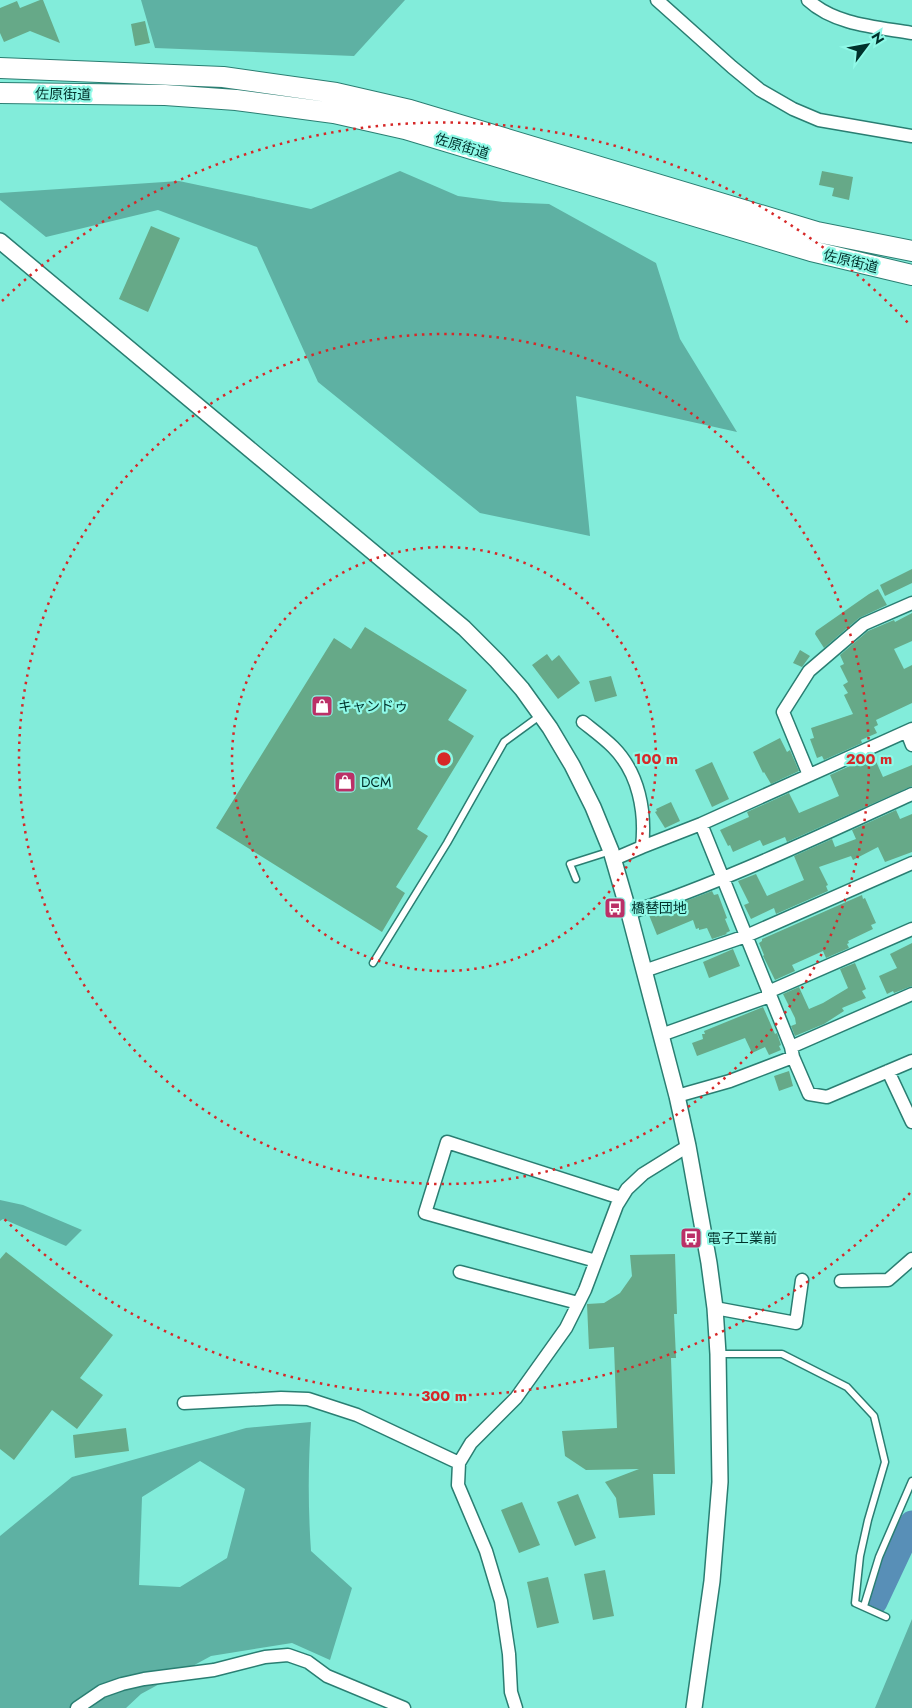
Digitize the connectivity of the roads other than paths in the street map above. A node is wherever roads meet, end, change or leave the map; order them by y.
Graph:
1 (657, 0) edge
2 (808, 0) edge
3 (912, 33) edge
4 (0, 68) edge
5 (0, 93) edge
6 (912, 136) edge
7 (0, 241) edge
8 (814, 242) junction
9 (912, 251) edge
10 (912, 275) edge
11 (912, 603) edge
12 (540, 715) junction
13 (583, 722) dead end
14 (909, 731) edge
15 (912, 745) edge
16 (809, 775) junction
17 (912, 794) edge
18 (701, 824) junction
19 (642, 847) junction
20 (612, 855) junction
21 (912, 863) edge
22 (722, 877) junction
23 (576, 879) dead end
24 (629, 913) junction
25 (912, 928) edge
26 (746, 936) junction
27 (373, 963) dead end
28 (644, 971) junction
29 (769, 994) junction
30 (912, 994) edge
31 (661, 1035) junction
32 (792, 1052) junction
33 (912, 1060) edge
34 (888, 1071) junction
35 (677, 1096) junction
36 (912, 1122) edge
37 (688, 1146) junction
38 (621, 1198) junction
39 (912, 1259) edge
40 (596, 1261) junction
41 (460, 1272) dead end
42 (802, 1280) dead end
43 (841, 1281) dead end
44 (578, 1303) junction
45 (715, 1308) junction
46 (718, 1354) junction
47 (184, 1403) dead end
48 (459, 1463) junction
49 (912, 1481) edge
50 (864, 1606) junction
51 (886, 1617) dead end
52 (77, 1708) edge
53 (404, 1708) edge
54 (516, 1708) edge
55 (694, 1708) edge

1 - 6 street
2 - 3 street
4 - 8 highway, 佐原街道
5 - 8 highway, 佐原街道
7 - 12 street
8 - 9 highway, 佐原街道
8 - 10 highway, 佐原街道
11 - 16 street
12 - 20 street
12 - 27 lane
13 - 19 street
14 - 15 street
14 - 16 street
16 - 18 street
17 - 22 street
18 - 19 street
18 - 22 street
19 - 20 street
20 - 23 lane
20 - 24 street
21 - 26 street
22 - 24 street
22 - 26 street
24 - 28 street
25 - 29 street
26 - 28 street
26 - 29 street
28 - 31 street
29 - 31 street
29 - 32 street
30 - 32 street
31 - 35 street
32 - 34 street
32 - 35 street
33 - 34 street
34 - 36 street
35 - 37 street
37 - 38 street
37 - 45 street
38 - 40 street
38 - 40 street
39 - 43 street
40 - 44 street
41 - 44 street
42 - 45 street
44 - 48 street
45 - 46 street
46 - 50 lane
46 - 55 street
47 - 48 street
48 - 54 street
49 - 50 lane
50 - 51 lane
52 - 53 street

